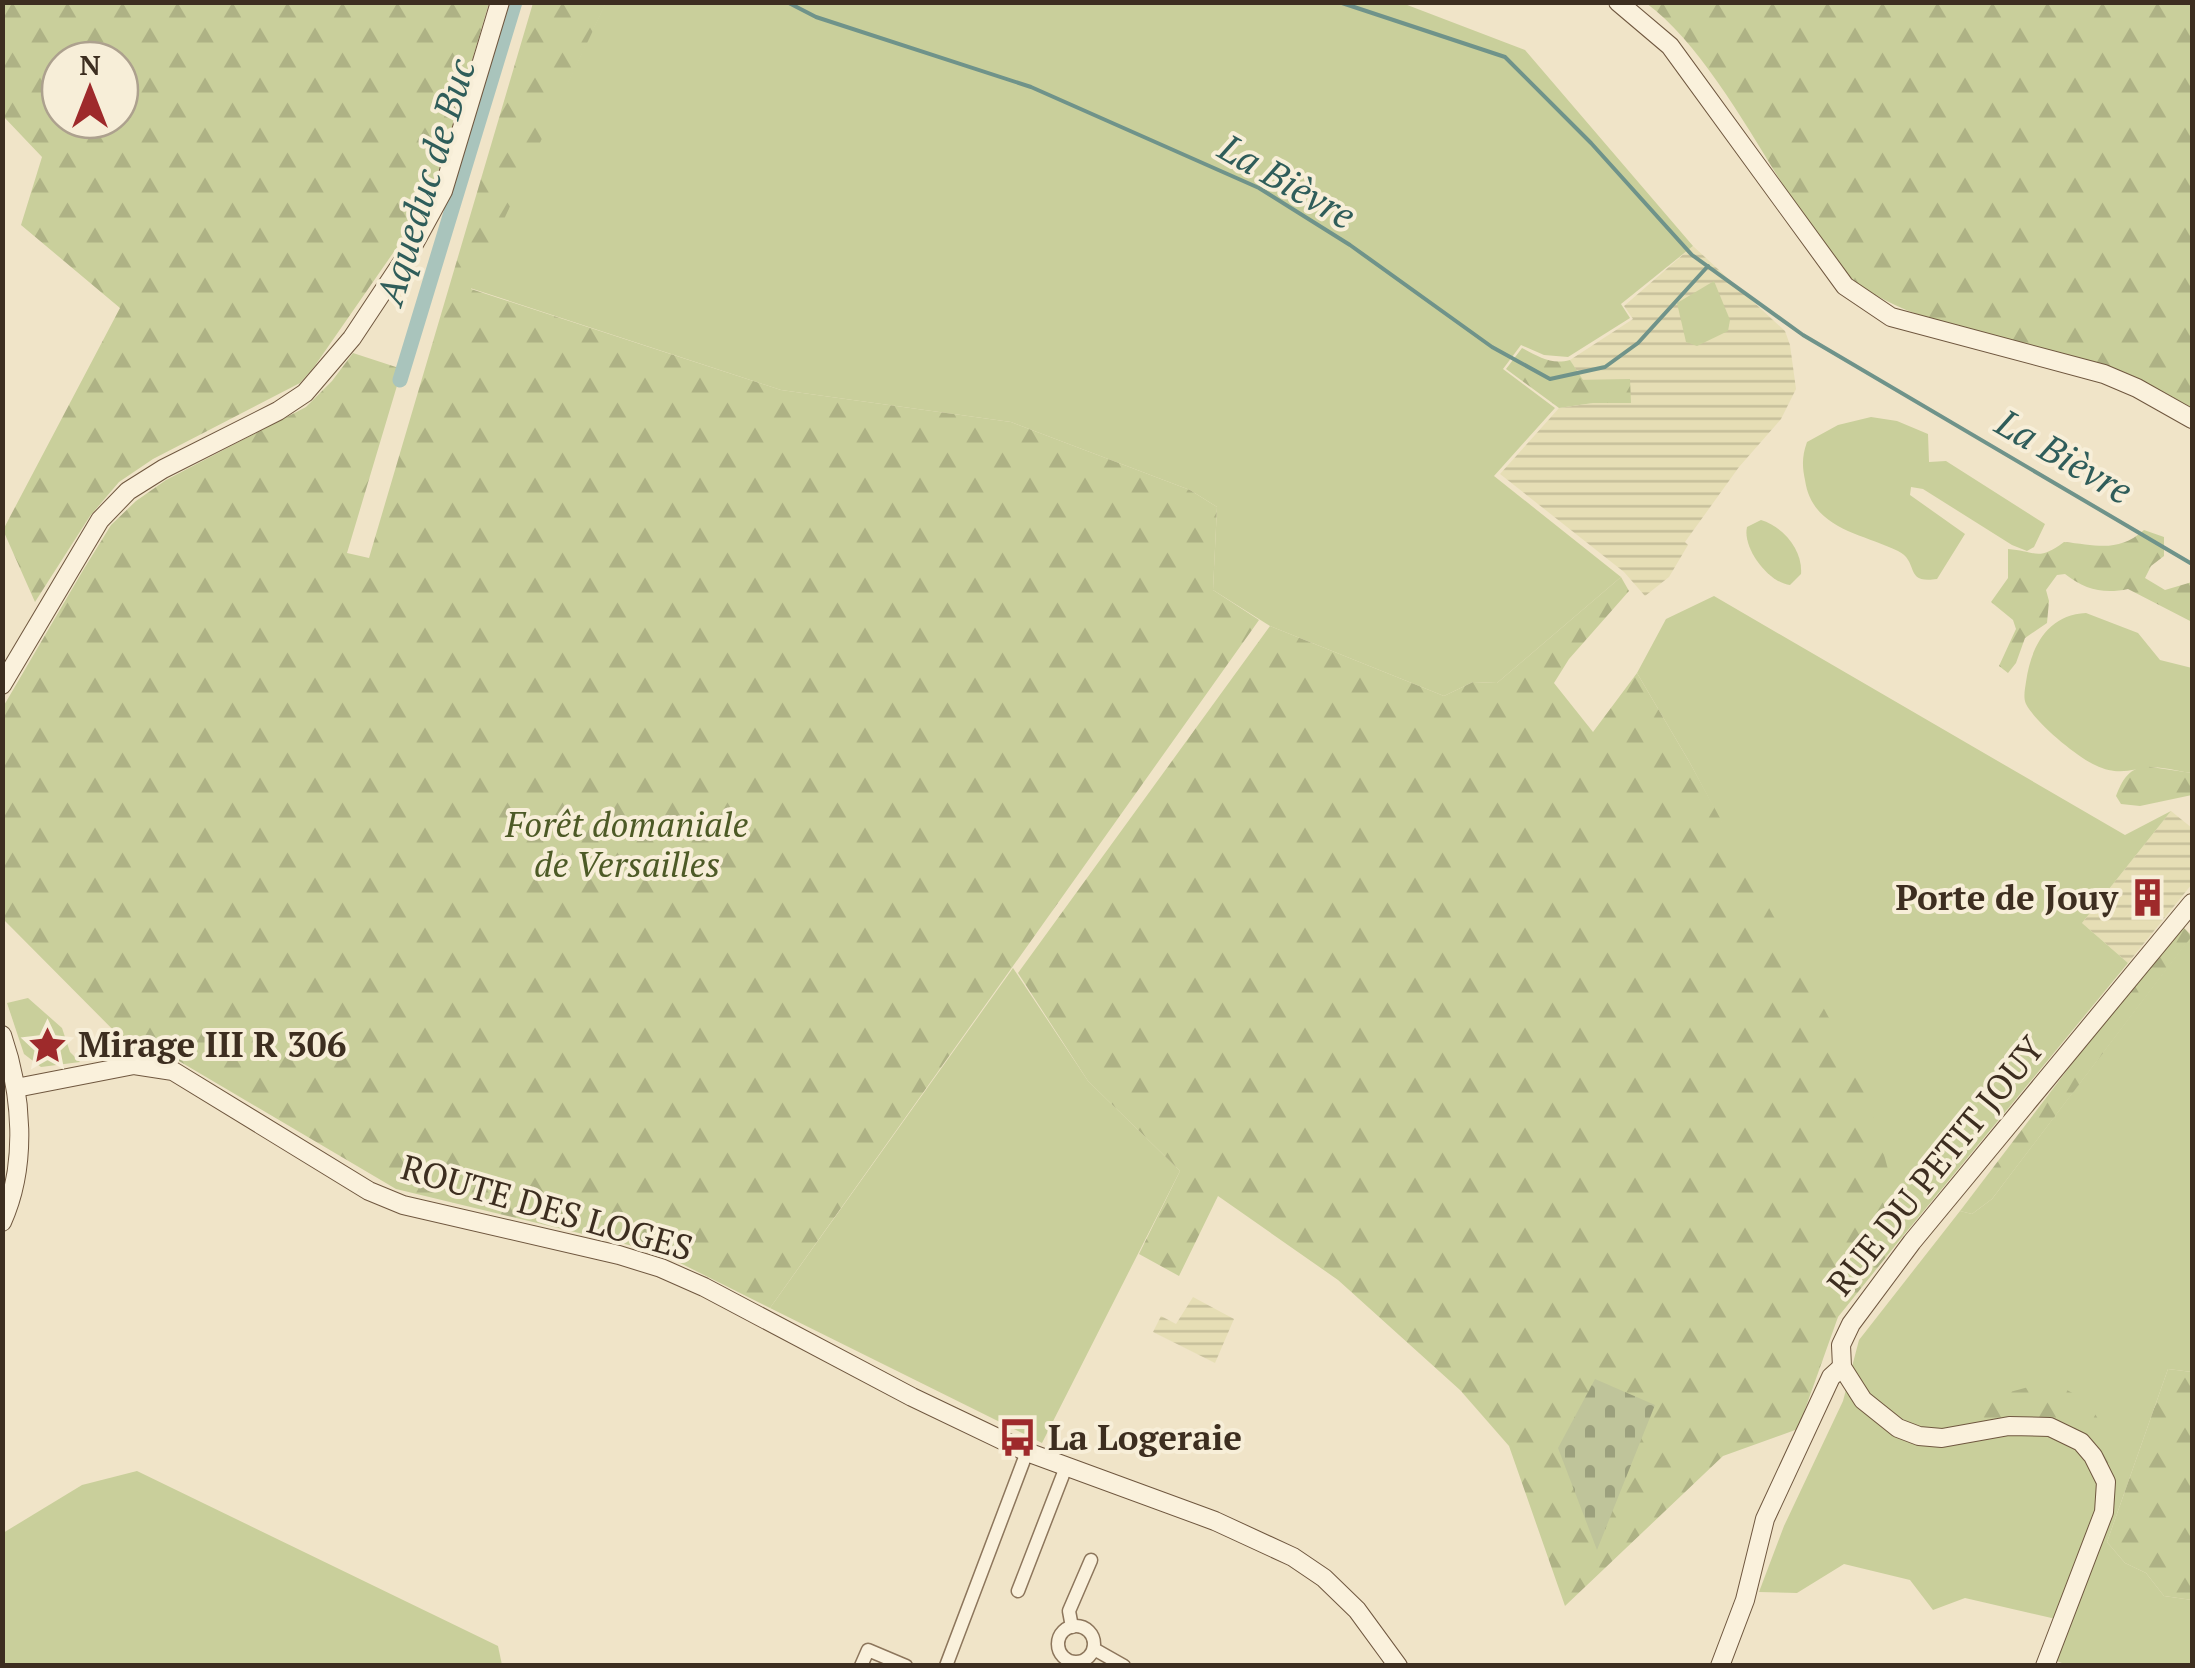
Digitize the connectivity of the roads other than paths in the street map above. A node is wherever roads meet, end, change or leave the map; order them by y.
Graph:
1 (500, 2) edge
2 (1618, 2) edge
3 (2192, 419) edge
4 (2, 685) edge
5 (2192, 902) edge
6 (2, 1035) edge
7 (16, 1088) junction
8 (2, 1222) edge
9 (1842, 1367) junction
10 (1027, 1452) junction
11 (1066, 1467) junction
12 (1092, 1560) dead end
13 (1018, 1591) dead end
14 (1072, 1627) junction
15 (1094, 1649) junction
16 (1064, 1661) edge
17 (861, 1666) edge
18 (906, 1666) edge
19 (946, 1666) edge
20 (1124, 1666) edge
21 (1398, 1666) edge
22 (1720, 1666) edge
23 (2045, 1666) edge

1 - 4 street
2 - 3 street
5 - 9 street, RUE DU PETIT JOUY
6 - 7 street
7 - 8 street
7 - 10 street, ROUTE DES LOGES
9 - 22 street, RUE DU PETIT JOUY
9 - 23 street
10 - 11 street, ROUTE DES LOGES
10 - 19 street
11 - 13 street
11 - 21 street, ROUTE DES LOGES
12 - 14 street
14 - 15 street
14 - 16 street
15 - 16 street
15 - 20 street
17 - 18 street

